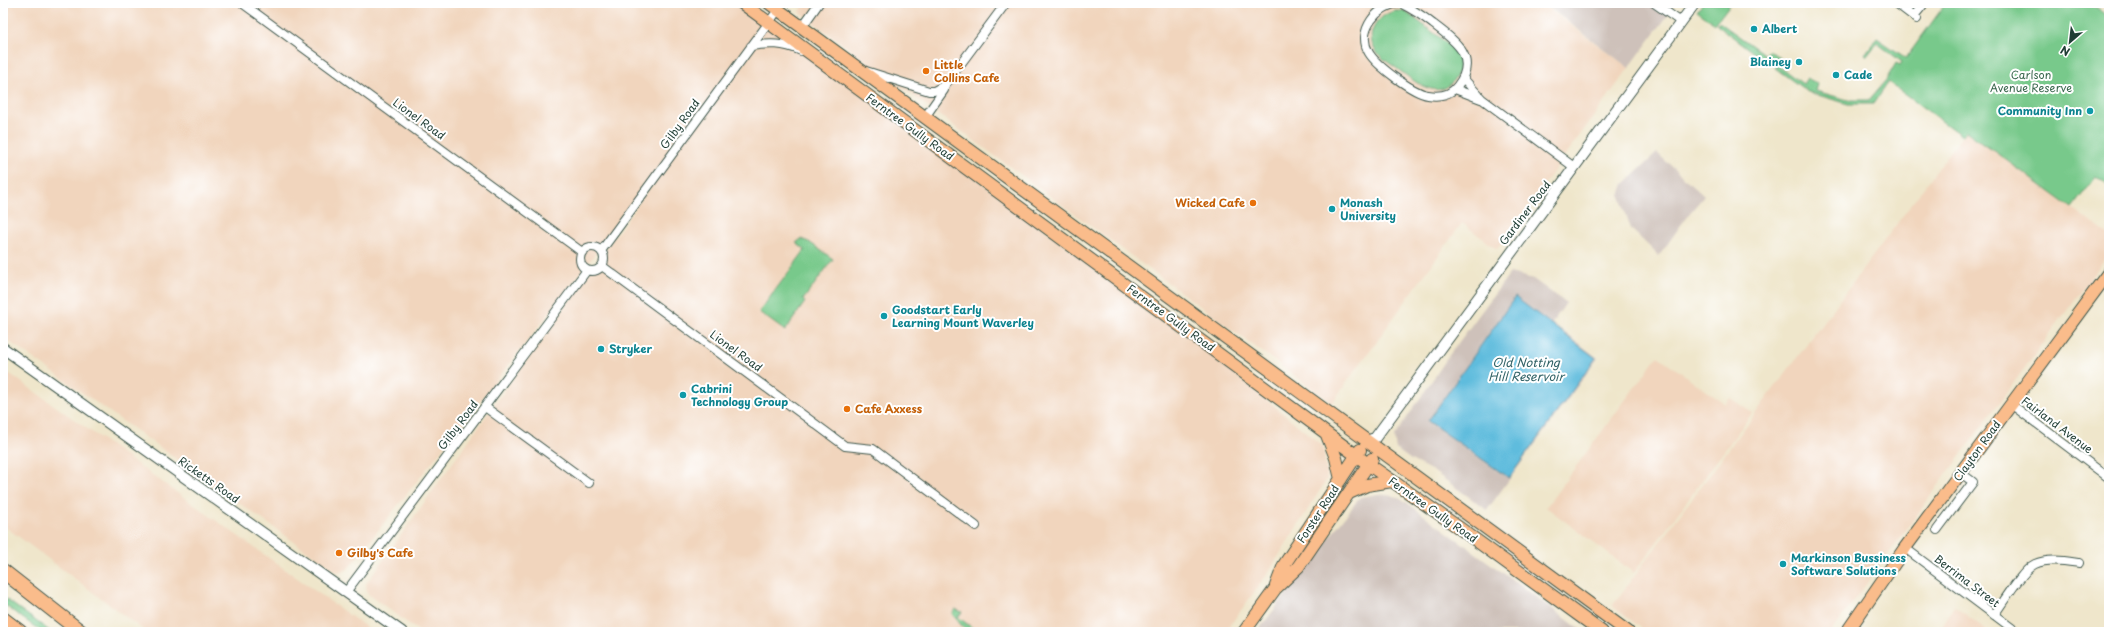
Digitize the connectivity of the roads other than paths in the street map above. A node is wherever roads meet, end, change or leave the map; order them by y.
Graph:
1 (242, 3) edge
2 (742, 3) edge
3 (819, 3) edge
4 (1006, 3) edge
5 (1400, 3) edge
6 (1654, 3) edge
7 (1695, 3) edge
8 (1896, 3) edge
9 (1384, 5) edge
10 (1922, 5) dead end
11 (774, 6) edge
12 (768, 22) junction
13 (1681, 22) junction
14 (802, 27) junction
15 (751, 46) junction
16 (821, 61) junction
17 (858, 67) junction
18 (1463, 78) junction
19 (945, 85) junction
20 (1455, 89) junction
21 (1482, 99) junction
22 (925, 117) junction
23 (1574, 167) junction
24 (601, 251) junction
25 (582, 252) junction
26 (602, 266) junction
27 (1131, 267) junction
28 (587, 270) junction
29 (2109, 272) edge
30 (1121, 282) junction
31 (3, 348) edge
32 (2011, 404) junction
33 (485, 407) junction
34 (1326, 432) junction
35 (1373, 443) junction
36 (1356, 455) junction
37 (1368, 464) junction
38 (1960, 473) junction
39 (2109, 478) edge
40 (1341, 479) junction
41 (1392, 481) junction
42 (590, 482) dead end
43 (1349, 493) junction
44 (976, 526) dead end
45 (1938, 530) dead end
46 (1490, 532) junction
47 (1482, 544) junction
48 (1905, 548) junction
49 (2079, 563) dead end
50 (3, 571) edge
51 (3, 583) edge
52 (1275, 588) junction
53 (346, 592) junction
54 (1994, 615) junction
55 (3, 619) edge
56 (1852, 630) edge
57 (20, 632) edge
58 (70, 632) edge
59 (81, 632) edge
60 (402, 632) edge
61 (1244, 632) edge
62 (1602, 632) edge
63 (1628, 632) edge
64 (2017, 632) edge

1 - 25 street, Lionel Road
2 - 12 main road, Ferntree Gully Road
3 - 14 street
4 - 19 street
5 - 9 street
5 - 18 street
6 - 13 street
7 - 13 street, Gardiner Road
8 - 10 street
9 - 20 street
11 - 12 street, Gilby Road
11 - 14 main road, Ferntree Gully Road
12 - 15 street, Gilby Road
12 - 16 main road, Ferntree Gully Road
13 - 23 street, Gardiner Road
14 - 17 main road, Ferntree Gully Road
15 - 16 street
15 - 24 street, Gilby Road
16 - 30 main road, Ferntree Gully Road
17 - 19 street
17 - 22 main road, Ferntree Gully Road
18 - 20 street
18 - 21 street
19 - 22 street
20 - 21 street
21 - 23 street
22 - 27 main road, Ferntree Gully Road
23 - 35 street, Gardiner Road
24 - 25 street
24 - 26 street
25 - 28 street
26 - 28 street
26 - 44 street, Lionel Road
27 - 30 main road
27 - 35 main road, Ferntree Gully Road
28 - 33 street, Gilby Road
29 - 32 main road, Clayton Road
30 - 34 main road, Ferntree Gully Road
31 - 53 street, Ricketts Road
32 - 38 main road, Clayton Road
32 - 39 street, Fairland Avenue
33 - 42 street
33 - 53 street, Gilby Road
34 - 36 main road, Ferntree Gully Road
34 - 40 main road
35 - 36 main road, Forster Road
35 - 37 main road, Forster Road
35 - 46 main road, Ferntree Gully Road
36 - 37 main road, Ferntree Gully Road
36 - 40 main road, Forster Road
37 - 41 main road, Ferntree Gully Road
37 - 43 main road, Forster Road
38 - 45 street
38 - 48 main road, Clayton Road
40 - 52 main road, Forster Road
41 - 43 main road
41 - 47 main road, Ferntree Gully Road
43 - 52 main road, Forster Road
46 - 47 main road
46 - 63 main road, Ferntree Gully Road
47 - 62 main road, Ferntree Gully Road
48 - 54 street, Berrima Street
48 - 56 main road, Clayton Road
49 - 54 street
50 - 59 highway
51 - 58 highway
52 - 61 main road, Forster Road
53 - 60 street, Ricketts Road
54 - 64 street, Berrima Street
55 - 57 highway

